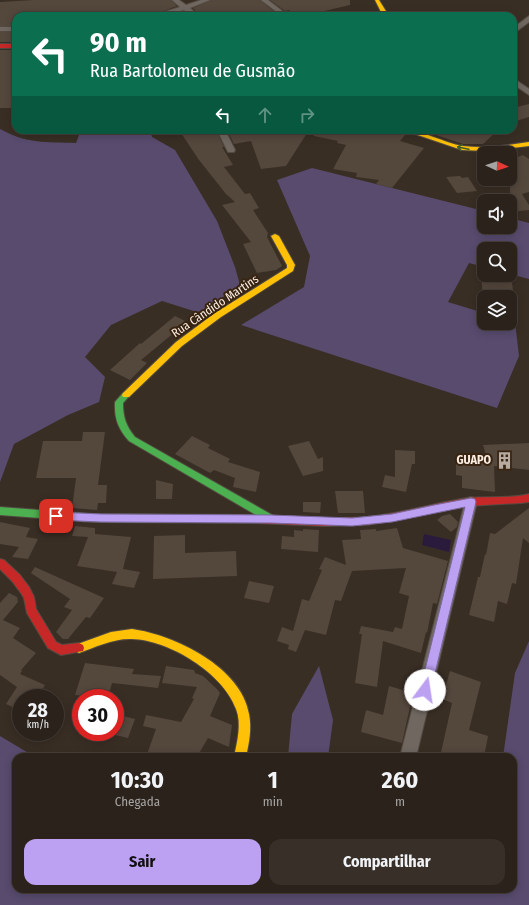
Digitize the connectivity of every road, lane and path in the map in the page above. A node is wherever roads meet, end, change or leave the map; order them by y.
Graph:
1 (175, 0) edge
2 (207, 0) edge
3 (264, 0) edge
4 (377, 0) edge
5 (185, 8) junction
6 (170, 12) edge
7 (190, 12) edge
8 (280, 12) edge
9 (386, 12) edge
10 (529, 18) edge
11 (12, 28) edge
12 (517, 28) edge
13 (0, 30) edge
14 (0, 46) edge
15 (12, 46) edge
16 (517, 83) edge
17 (529, 93) edge
18 (223, 134) edge
19 (418, 134) edge
20 (529, 144) edge
21 (231, 150) dead end
22 (275, 236) dead end
23 (529, 498) edge
24 (471, 502) junction
25 (0, 511) edge
26 (271, 519) junction
27 (0, 562) edge
28 (241, 753) edge
29 (409, 753) edge

1 - 5 street
2 - 5 street
3 - 8 street
4 - 9 street
5 - 6 street
5 - 7 street
10 - 12 street
11 - 13 street
14 - 15 street
16 - 17 street
18 - 21 street
20 -> 19 street
22 - 26 street, Rua Cândido Martins
23 - 24 street
24 - 26 street
24 - 29 street
25 - 26 street
27 - 28 street

